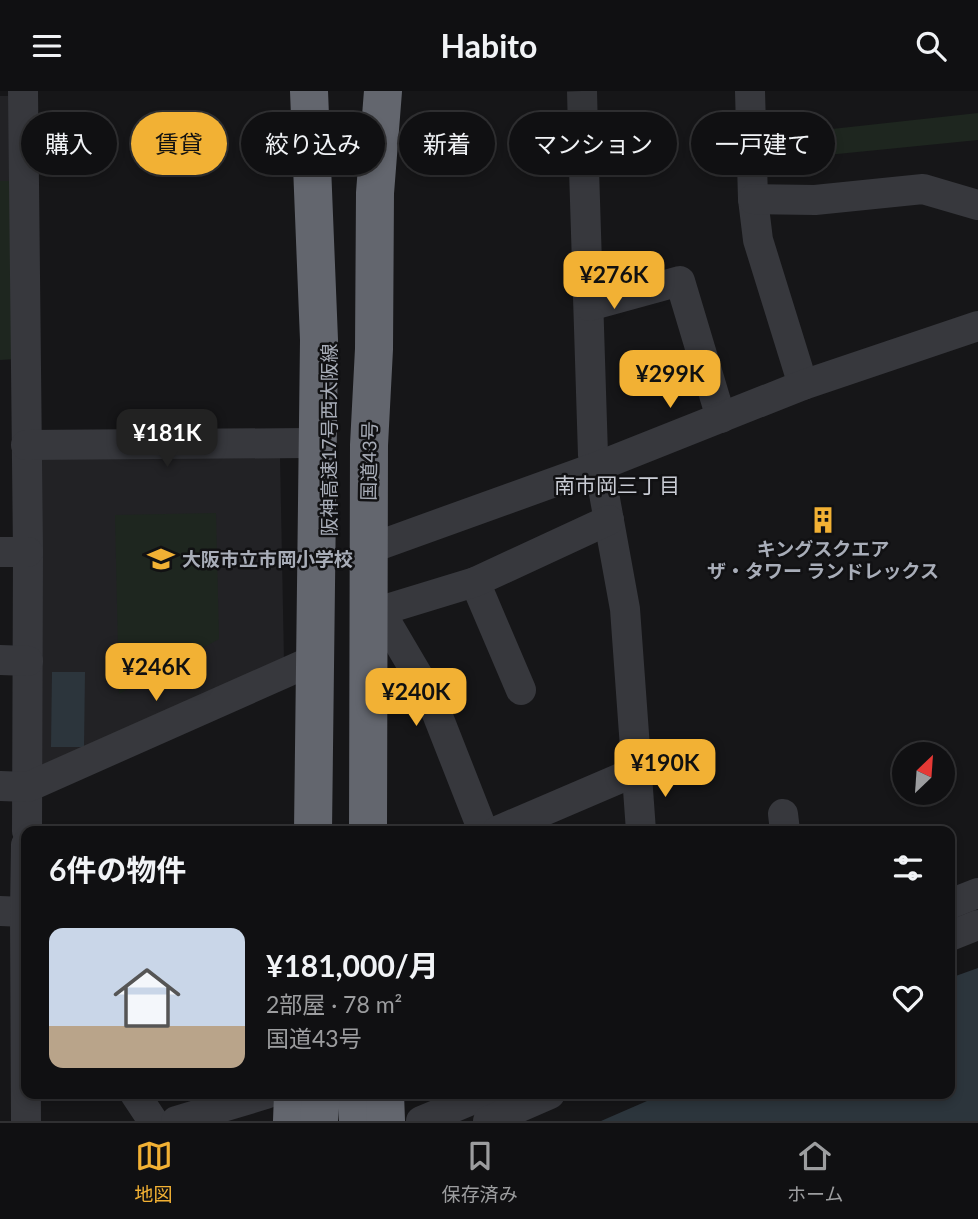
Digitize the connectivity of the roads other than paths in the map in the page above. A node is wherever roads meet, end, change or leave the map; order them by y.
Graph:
1 (23, 91) edge
2 (364, 91) edge
3 (383, 91) edge
4 (750, 91) edge
5 (331, 95) edge
6 (339, 112) edge
7 (362, 112) edge
8 (357, 175) edge
9 (584, 175) tunnel mouth
10 (753, 199) junction
11 (978, 205) edge
12 (589, 306) junction
13 (978, 326) edge
14 (374, 349) junction
15 (803, 385) junction
16 (720, 418) junction
17 (312, 443) junction
18 (26, 445) junction
19 (599, 466) junction
20 (609, 520) junction
21 (380, 545) junction
22 (14, 552) edge
23 (475, 582) junction
24 (380, 611) junction
25 (14, 661) edge
26 (305, 664) junction
27 (521, 690) dead end
28 (637, 771) junction
29 (14, 787) edge
30 (26, 826) edge
31 (302, 826) edge
32 (313, 826) edge
33 (327, 826) edge
34 (354, 826) edge
35 (368, 826) edge
36 (379, 826) edge
37 (481, 826) edge
38 (518, 826) edge
39 (641, 826) edge
40 (21, 869) edge
41 (978, 893) edge
42 (955, 903) edge
43 (12, 911) edge
44 (978, 925) edge
45 (21, 932) edge
46 (955, 934) edge
47 (21, 993) edge
48 (17, 1033) edge
49 (21, 1072) edge
50 (24, 1099) edge
51 (138, 1099) edge
52 (249, 1099) edge
53 (285, 1099) edge
54 (293, 1099) edge
55 (322, 1099) edge
56 (324, 1099) edge
57 (354, 1099) edge
58 (355, 1099) edge
59 (385, 1099) edge
60 (391, 1099) edge
61 (474, 1099) edge
62 (539, 1099) edge
63 (26, 1121) edge
64 (153, 1121) edge
65 (176, 1121) edge
66 (285, 1121) edge
67 (292, 1121) edge
68 (319, 1121) edge
69 (326, 1121) edge
70 (352, 1121) edge
71 (358, 1121) edge
72 (386, 1121) edge
73 (392, 1121) edge
74 (421, 1121) edge
75 (488, 1121) edge

1 - 18 street
2 - 7 highway
3 - 14 highway, 国道43号
4 - 10 street
5 - 6 highway, 阪神高速17号西大阪線
5 - 17 highway
5 - 33 highway, 阪神高速17号西大阪線
8 - 34 highway, 阪神高速17号西大阪線
9 - 12 street
10 - 11 street
10 - 15 street
12 - 16 street
12 - 19 street
13 - 15 street
14 - 21 highway
14 - 35 highway, 国道43号
15 - 16 street
16 - 19 street
17 - 18 street
17 - 26 highway
17 - 32 highway
18 - 22 street
19 - 20 street
19 - 21 street
20 - 23 street
20 - 28 street
21 - 24 highway
22 - 25 street
23 - 24 street
23 - 27 street
24 - 36 highway
24 - 37 street
25 - 29 street
26 - 29 street
26 - 31 highway
28 - 38 street
28 - 39 street
29 - 30 street
40 - 43 street
41 - 42 street
43 - 45 street
44 - 46 street
47 - 48 street
48 - 49 street
50 - 63 street
51 - 64 street
52 - 65 street
53 - 66 highway
54 - 67 highway
55 - 68 highway
56 - 69 highway
57 - 70 highway
58 - 71 highway
59 - 72 highway
60 - 73 highway
61 - 74 street
62 - 75 street

